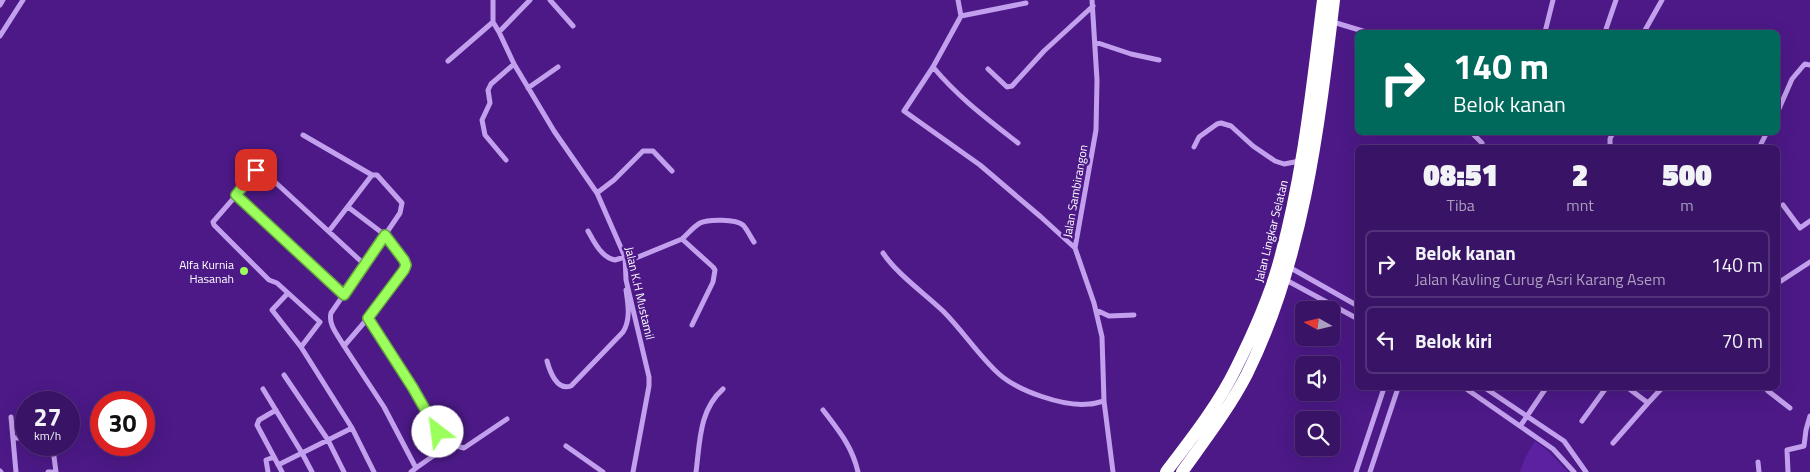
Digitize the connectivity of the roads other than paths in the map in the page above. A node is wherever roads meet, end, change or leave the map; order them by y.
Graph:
1 (3, 0) edge
2 (23, 0) edge
3 (493, 0) edge
4 (530, 0) edge
5 (550, 0) edge
6 (958, 0) edge
7 (1323, 0) edge
8 (1334, 0) edge
9 (1553, 0) edge
10 (1616, 0) edge
11 (1662, 0) edge
12 (1026, 3) dead end
13 (1092, 3) edge
14 (0, 5) edge
15 (961, 16) junction
16 (493, 22) junction
17 (1332, 22) junction
18 (574, 26) dead end
19 (1359, 30) edge
20 (1546, 30) edge
21 (1606, 30) edge
22 (1645, 30) edge
23 (500, 32) junction
24 (0, 36) edge
25 (1096, 42) junction
26 (1159, 60) dead end
27 (448, 61) dead end
28 (514, 64) junction
29 (1810, 65) edge
30 (558, 67) dead end
31 (933, 67) junction
32 (988, 69) dead end
33 (528, 88) junction
34 (1780, 106) edge
35 (303, 135) dead end
36 (1474, 135) edge
37 (1766, 135) edge
38 (1310, 140) junction
39 (1018, 143) dead end
40 (1482, 143) dead end
41 (1761, 144) dead end
42 (1194, 147) dead end
43 (506, 160) dead end
44 (1301, 161) junction
45 (672, 171) dead end
46 (372, 175) junction
47 (597, 193) junction
48 (236, 195) junction
49 (1783, 205) dead end
50 (348, 207) junction
51 (1810, 221) edge
52 (329, 231) junction
53 (588, 231) dead end
54 (385, 235) junction
55 (682, 239) junction
56 (754, 242) dead end
57 (1075, 248) junction
58 (883, 253) dead end
59 (625, 260) junction
60 (1810, 262) edge
61 (365, 265) junction
62 (1289, 266) junction
63 (625, 273) junction
64 (1285, 279) junction
65 (1315, 281) junction
66 (1780, 282) edge
67 (1309, 292) junction
68 (288, 293) junction
69 (344, 295) junction
70 (1355, 304) edge
71 (1096, 310) junction
72 (1134, 315) dead end
73 (1355, 317) edge
74 (368, 318) junction
75 (330, 319) junction
76 (320, 322) junction
77 (692, 324) dead end
78 (344, 346) junction
79 (301, 347) junction
80 (1252, 348) junction
81 (547, 361) dead end
82 (284, 376) dead end
83 (263, 389) dead end
84 (722, 389) dead end
85 (1383, 390) edge
86 (1397, 390) edge
87 (1468, 390) edge
88 (1488, 390) edge
89 (1545, 390) edge
90 (1605, 390) edge
91 (1631, 390) edge
92 (1660, 390) edge
93 (1767, 390) edge
94 (1104, 401) junction
95 (1648, 403) junction
96 (1790, 408) dead end
97 (276, 410) junction
98 (823, 410) dead end
99 (1527, 415) junction
100 (1810, 416) edge
101 (11, 417) dead end
102 (507, 419) dead end
103 (1582, 421) dead end
104 (1521, 425) junction
105 (352, 428) junction
106 (1808, 435) edge
107 (14, 438) joint
108 (328, 440) junction
109 (1612, 443) dead end
110 (566, 446) dead end
111 (446, 447) junction
112 (302, 453) junction
113 (54, 456) edge
114 (274, 457) junction
115 (1758, 462) dead end
116 (278, 465) junction
117 (413, 470) edge
118 (16, 472) edge
119 (48, 472) edge
120 (52, 472) edge
121 (56, 472) edge
122 (268, 472) edge
123 (282, 472) edge
124 (312, 472) edge
125 (344, 472) edge
126 (374, 472) edge
127 (603, 472) edge
128 (633, 472) edge
129 (696, 472) edge
130 (858, 472) edge
131 (1113, 472) edge
132 (1166, 472) edge
133 (1182, 472) edge
134 (1356, 472) edge
135 (1370, 472) edge
136 (1574, 472) edge
137 (1586, 472) edge
138 (1759, 472) edge
139 (1788, 472) edge

1 - 14 street
2 - 24 street
3 - 16 street
4 - 23 street
5 - 18 street
6 - 15 street
7 - 38 highway, Jalan Lingkar Selatan
8 - 17 highway, Jalan Lingkar Selatan
9 - 20 street
10 - 21 street
11 - 22 street
12 - 15 street
13 - 25 street, Jalan Sambirangon
13 - 32 street
15 - 31 street
16 - 23 street, Jalan K.H Mustamil
16 - 27 street
17 - 19 street
17 - 38 highway, Jalan Lingkar Selatan
23 - 28 street, Jalan K.H Mustamil
25 - 26 street
25 - 57 street, Jalan Sambirangon
28 - 33 street, Jalan K.H Mustamil
28 - 43 street
29 - 34 street
30 - 33 street
31 - 39 street
31 - 57 street
33 - 47 street, Jalan K.H Mustamil
35 - 46 street
36 - 40 street
37 - 41 street
38 - 44 highway, Jalan Lingkar Selatan
38 - 62 highway, Jalan Lingkar Selatan
42 - 44 street
44 - 80 highway, Jalan Lingkar Selatan
45 - 47 street
46 - 50 street
46 - 54 street
47 - 59 street, Jalan K.H Mustamil
48 - 52 street
48 - 68 street
48 - 69 street
49 - 51 street
50 - 52 street
50 - 54 street
52 - 61 street
53 - 59 street
54 - 61 street
54 - 74 street
55 - 56 street
55 - 59 street
55 - 77 street
57 - 71 street, Jalan Sambirangon
58 - 94 street
59 - 63 street, Jalan K.H Mustamil
60 - 66 street
61 - 69 street
62 - 64 highway, Jalan Lingkar Selatan
62 - 65 street
63 - 81 street
63 - 128 street, Jalan K.H Mustamil
64 - 67 street
64 - 80 highway, Jalan Lingkar Selatan
65 - 67 street
65 - 70 street
67 - 73 street
68 - 76 street
68 - 79 street
69 - 75 street
71 - 72 street
71 - 94 street, Jalan Sambirangon
74 - 78 street
74 - 111 street
75 - 76 street
75 - 78 street
76 - 79 street
78 - 117 street
79 - 105 street
80 - 132 highway, Jalan Lingkar Selatan
80 - 133 highway, Jalan Lingkar Selatan
82 - 108 street
83 - 97 street
84 - 129 street
85 - 134 street
86 - 135 street
87 - 104 street
88 - 99 street
89 - 99 street
90 - 103 street
91 - 95 street
92 - 95 street
93 - 96 street
94 - 131 street, Jalan Sambirangon
95 - 109 street
97 - 112 street
97 - 114 street
98 - 130 street
99 - 104 street
99 - 137 street
100 - 106 street
101 - 107 street
102 - 111 street
104 - 136 street
105 - 108 street
105 - 126 street
106 - 139 street
107 - 118 street
108 - 112 street
108 - 125 street
110 - 127 street
111 - 117 street
112 - 116 street
112 - 124 street
113 - 121 street
114 - 116 street
114 - 122 street
115 - 138 street
116 - 123 street
119 - 120 street

